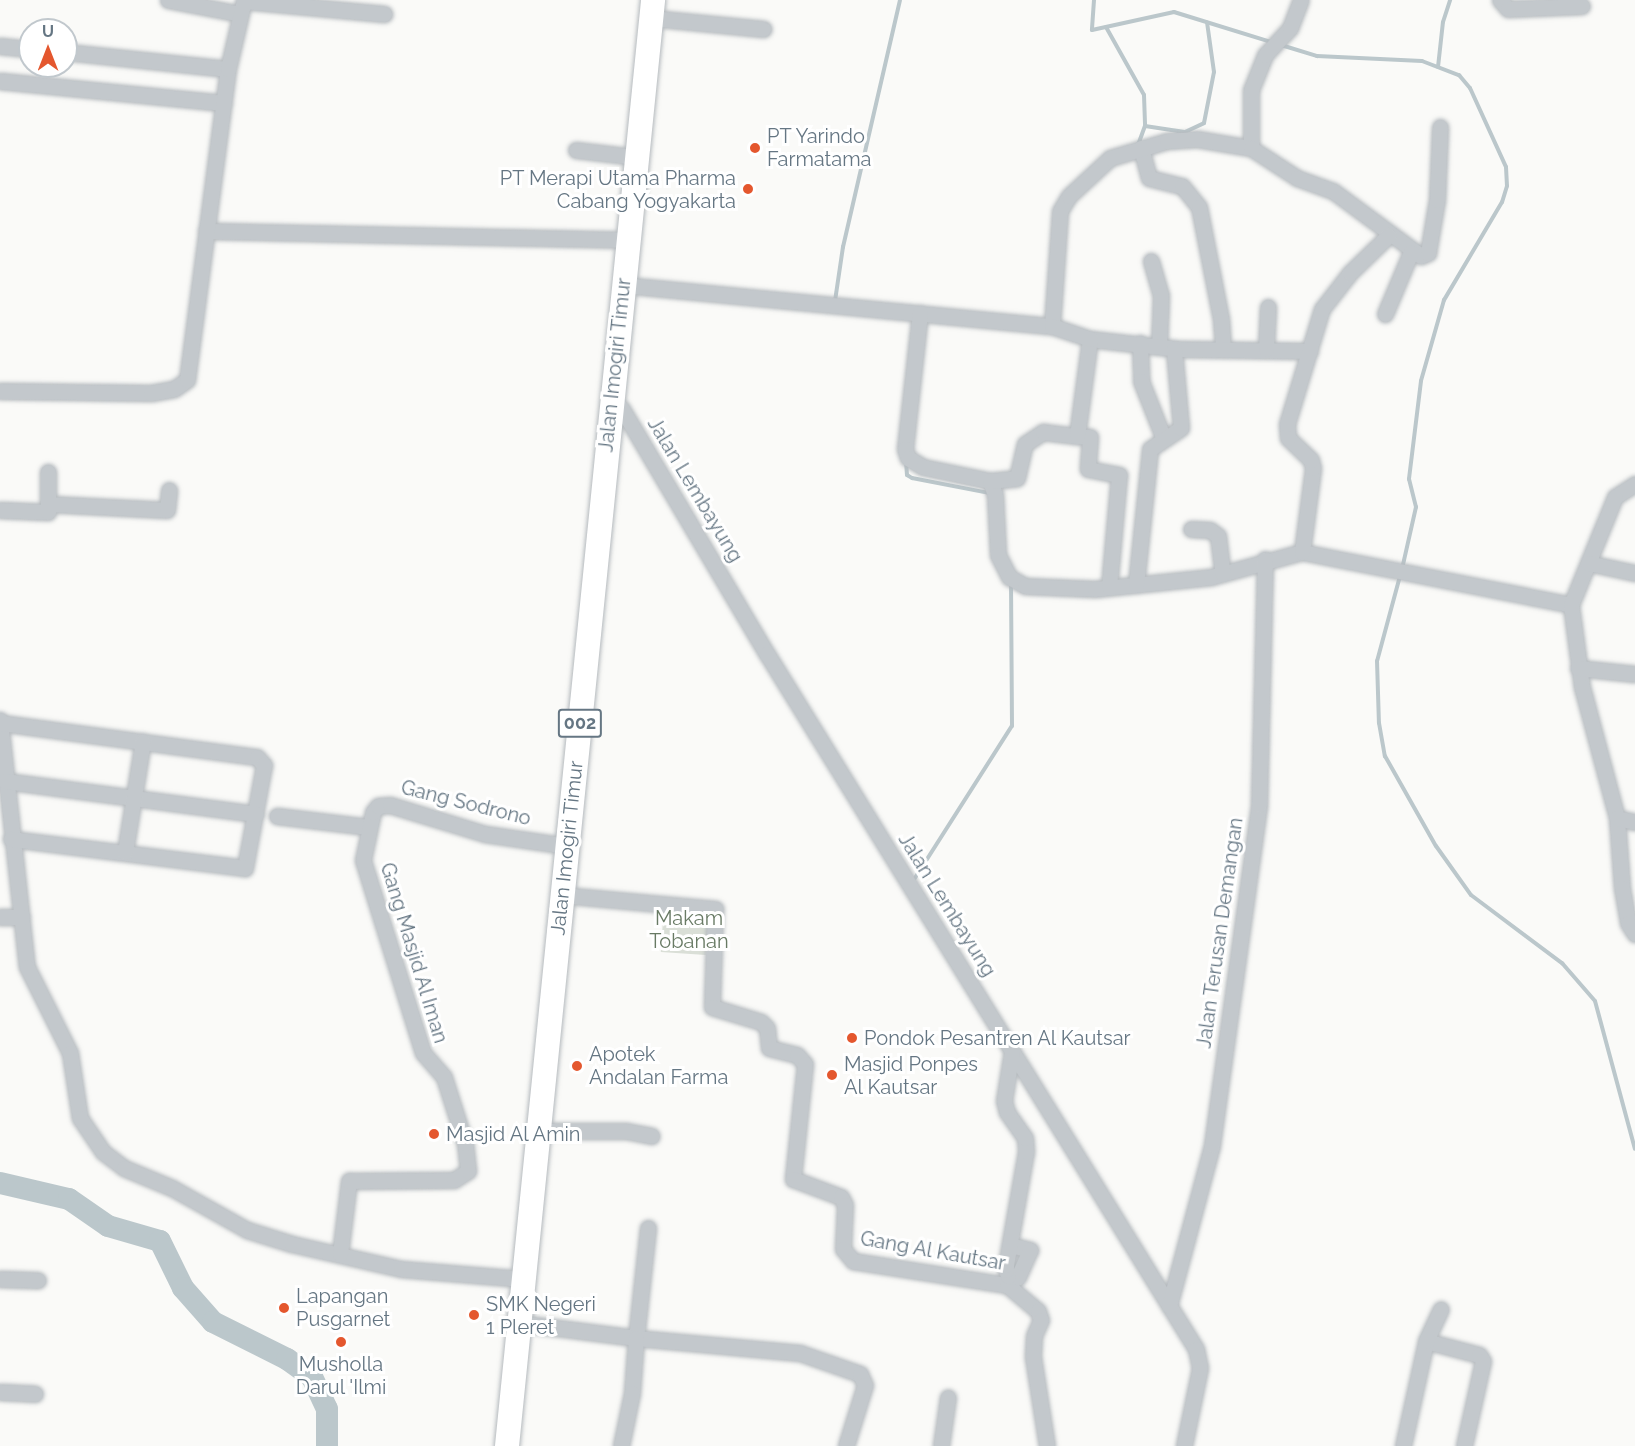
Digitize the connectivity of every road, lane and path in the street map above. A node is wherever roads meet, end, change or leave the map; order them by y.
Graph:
1 (168, 0) edge
2 (1301, 0) edge
3 (1501, 0) edge
4 (243, 5) edge
5 (1582, 6) dead end
6 (652, 9) edge
7 (384, 14) dead end
8 (763, 29) dead end
9 (0, 46) edge
10 (18, 48) edge
11 (78, 53) edge
12 (228, 69) junction
13 (0, 81) edge
14 (224, 103) junction
15 (1440, 127) dead end
16 (1141, 148) junction
17 (1251, 148) junction
18 (576, 150) dead end
19 (635, 157) junction
20 (206, 231) junction
21 (1389, 235) junction
22 (628, 240) junction
23 (1411, 252) junction
24 (1151, 261) dead end
25 (623, 285) junction
26 (1269, 307) dead end
27 (920, 313) junction
28 (1385, 314) dead end
29 (1052, 326) junction
30 (1090, 339) junction
31 (1140, 343) junction
32 (1166, 347) junction
33 (1223, 349) junction
34 (1266, 349) junction
35 (1310, 351) junction
36 (0, 391) edge
37 (612, 399) junction
38 (1077, 436) junction
39 (1164, 439) junction
40 (48, 471) dead end
41 (1119, 475) junction
42 (1146, 477) junction
43 (990, 481) junction
44 (1635, 484) edge
45 (169, 490) dead end
46 (48, 504) junction
47 (0, 510) edge
48 (1191, 529) dead end
49 (1302, 552) junction
50 (1265, 559) junction
51 (1588, 563) junction
52 (1223, 573) junction
53 (1635, 573) edge
54 (1136, 585) junction
55 (1109, 587) junction
56 (1571, 605) junction
57 (1578, 668) junction
58 (1635, 674) edge
59 (1, 725) edge
60 (143, 741) junction
61 (4, 786) edge
62 (133, 798) junction
63 (256, 814) junction
64 (277, 816) dead end
65 (1617, 818) junction
66 (1635, 822) edge
67 (368, 828) junction
68 (567, 846) junction
69 (8, 847) edge
70 (125, 852) junction
71 (561, 896) junction
72 (0, 917) edge
73 (22, 917) junction
74 (1635, 934) edge
75 (1012, 1051) junction
76 (538, 1131) junction
77 (652, 1136) dead end
78 (648, 1228) dead end
79 (1010, 1245) dead end
80 (340, 1254) junction
81 (0, 1279) edge
82 (524, 1279) junction
83 (38, 1280) dead end
84 (1169, 1306) junction
85 (1442, 1309) dead end
86 (519, 1323) junction
87 (636, 1338) junction
88 (1426, 1341) junction
89 (0, 1392) edge
90 (35, 1394) dead end
91 (948, 1397) dead end
92 (508, 1446) edge
93 (621, 1446) edge
94 (846, 1446) edge
95 (941, 1446) edge
96 (1047, 1446) edge
97 (1184, 1446) edge
98 (1403, 1446) edge
99 (1464, 1446) edge

1 - 4 street
2 - 17 street
3 - 5 street
4 - 7 street
4 - 12 street
6 - 8 street
6 - 19 main road, Jalan Imogiri Timur / 002
9 - 10 street
11 - 12 street
12 - 14 street
13 - 14 street
14 - 20 street
15 - 23 street
16 - 17 street
16 - 29 street
16 - 33 street
17 - 21 street
18 - 19 street
19 - 22 main road, Jalan Imogiri Timur / 002
20 - 22 street
20 - 36 street
21 - 23 street
21 - 35 street
22 - 25 main road, Jalan Imogiri Timur / 002
23 - 28 street
24 - 32 street
25 - 27 street
25 - 37 main road, Jalan Imogiri Timur / 002
26 - 34 street
27 - 29 street
27 - 43 street
29 - 30 street
30 - 31 street
30 - 38 street
31 - 32 street
31 - 39 street
32 - 33 street
32 - 39 street
33 - 34 street
34 - 35 street
35 - 49 street
37 - 68 main road, Jalan Imogiri Timur / 002
37 - 75 street, Jalan Lembayung
38 - 41 street
38 - 43 street
39 - 42 street
40 - 46 street
41 - 42 street
41 - 55 street
42 - 54 street
43 - 55 street
44 - 51 street
45 - 46 street
46 - 47 street
48 - 52 street
49 - 50 street
49 - 56 street
50 - 52 street
50 - 84 street, Jalan Terusan Demangan
51 - 53 street
51 - 56 street
52 - 54 street
54 - 55 street
56 - 57 street
57 - 58 street
57 - 65 street
59 - 60 street
59 - 61 street
60 - 62 street
60 - 63 street
61 - 62 street
61 - 69 street
62 - 63 street
62 - 70 street
63 - 70 street
64 - 67 street
65 - 66 street
65 - 74 street
67 - 68 street, Gang Sodrono
67 - 80 street, Gang Masjid Al Iman
68 - 71 main road, Jalan Imogiri Timur / 002
69 - 70 street
69 - 73 street
71 - 76 main road, Jalan Imogiri Timur / 002
71 - 96 street, Gang Al Kautsar
72 - 73 street
73 - 80 street
75 - 79 street
75 - 84 street, Jalan Lembayung
76 - 77 street
76 - 82 main road, Jalan Imogiri Timur / 002
78 - 87 street
80 - 82 street
81 - 83 street
82 - 86 main road, Jalan Imogiri Timur / 002
84 - 97 street, Jalan Lembayung
85 - 88 street
86 - 87 street
86 - 92 main road, Jalan Imogiri Timur / 002
87 - 93 street
87 - 94 street
88 - 98 street
88 - 99 street
89 - 90 street
91 - 95 street

